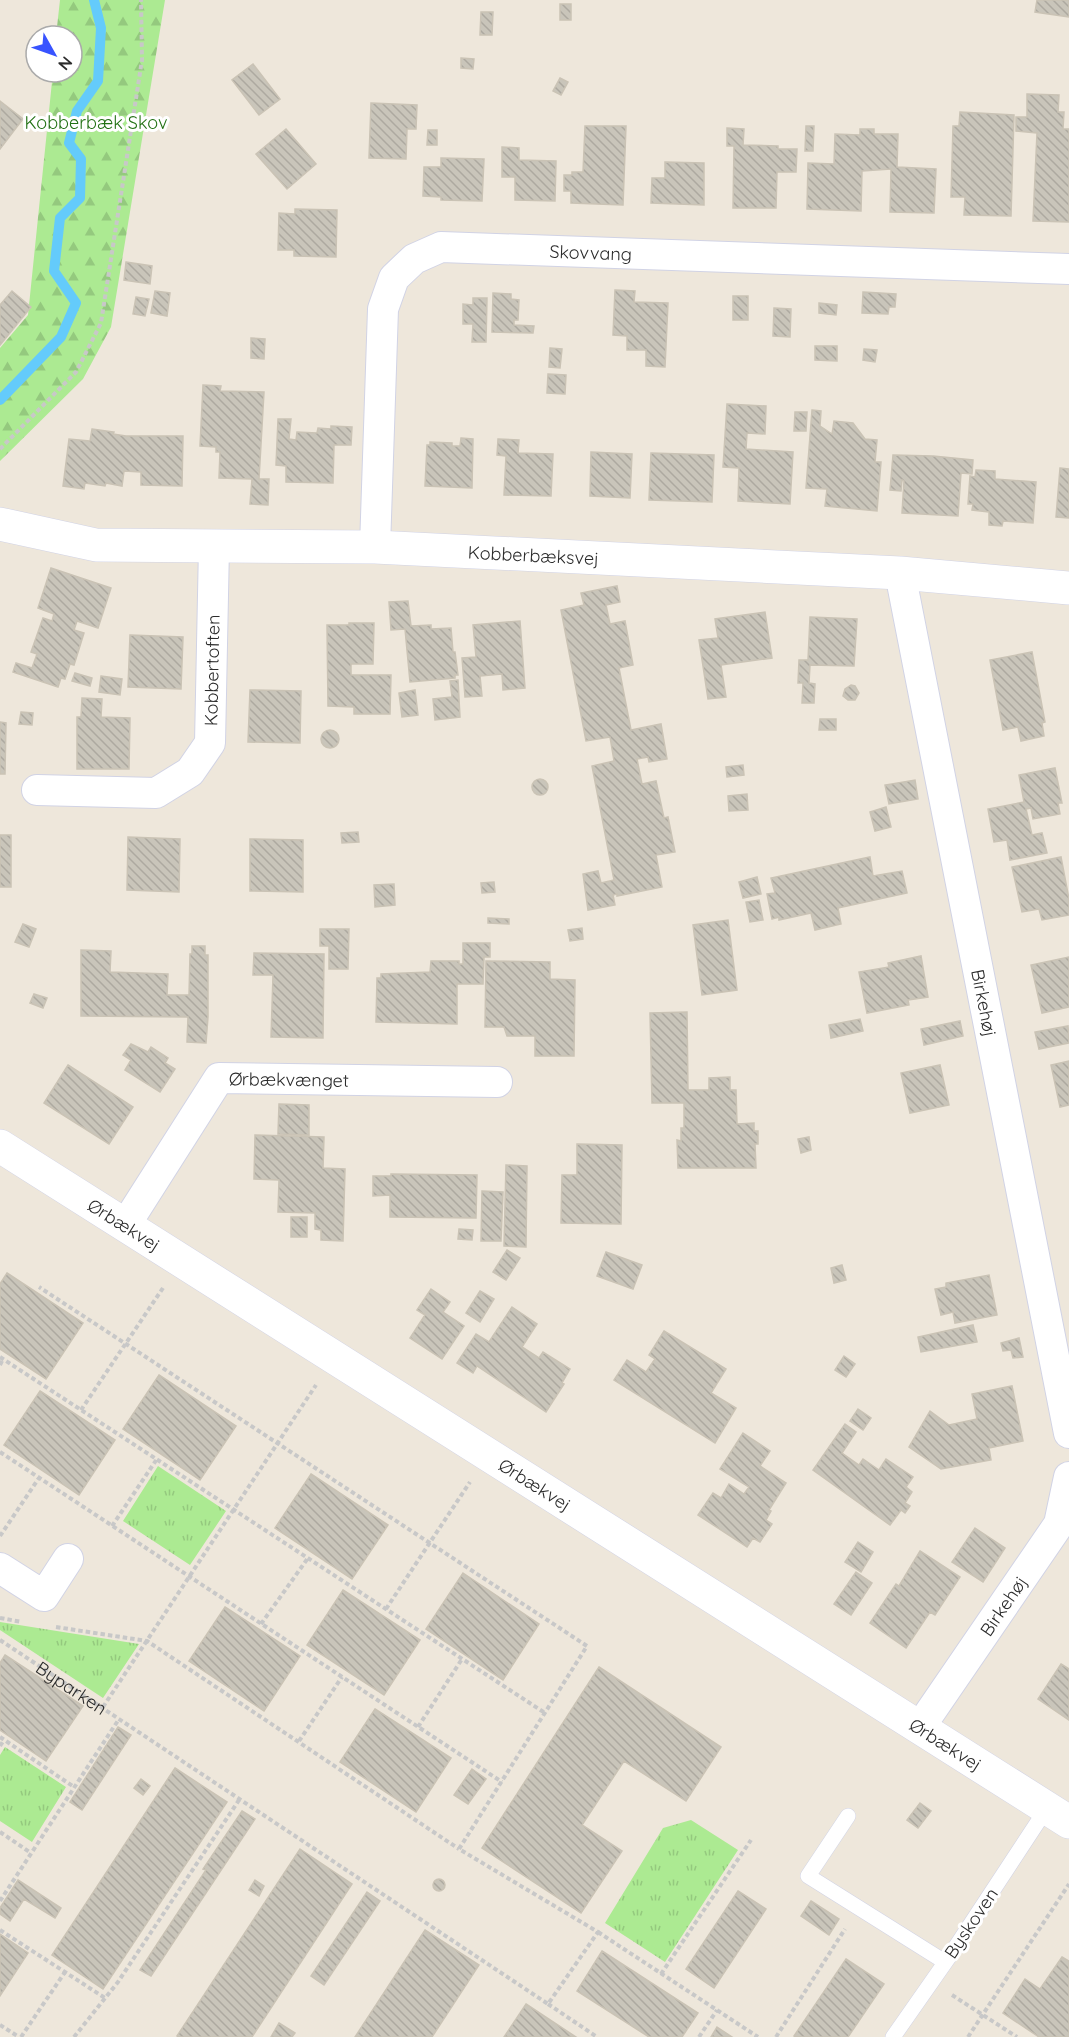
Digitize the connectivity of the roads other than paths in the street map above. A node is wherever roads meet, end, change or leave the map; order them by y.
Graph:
1 (1069, 269) edge
2 (0, 524) edge
3 (214, 546) junction
4 (375, 547) junction
5 (900, 573) junction
6 (1069, 588) edge
7 (37, 790) dead end
8 (496, 1082) dead end
9 (0, 1146) edge
10 (126, 1224) junction
11 (1069, 1433) edge
12 (1069, 1477) edge
13 (68, 1559) dead end
14 (0, 1568) edge
15 (920, 1727) junction
16 (848, 1815) dead end
17 (1058, 1815) edge
18 (945, 1962) junction
19 (893, 2037) edge

1 - 4 street, Skovvang
2 - 3 street, Kobberbæksvej
3 - 4 street, Kobberbæksvej
3 - 7 street, Kobbertoften
4 - 5 street, Kobberbæksvej
5 - 6 street, Kobberbæksvej
5 - 11 street, Birkehøj
8 - 10 street, Ørbækvænget
9 - 10 street, Ørbækvej
10 - 15 street, Ørbækvej
12 - 15 street, Birkehøj
13 - 14 street
15 - 17 street, Ørbækvej
16 - 18 lane
17 - 18 lane, Byskoven
18 - 19 lane, Byskoven

